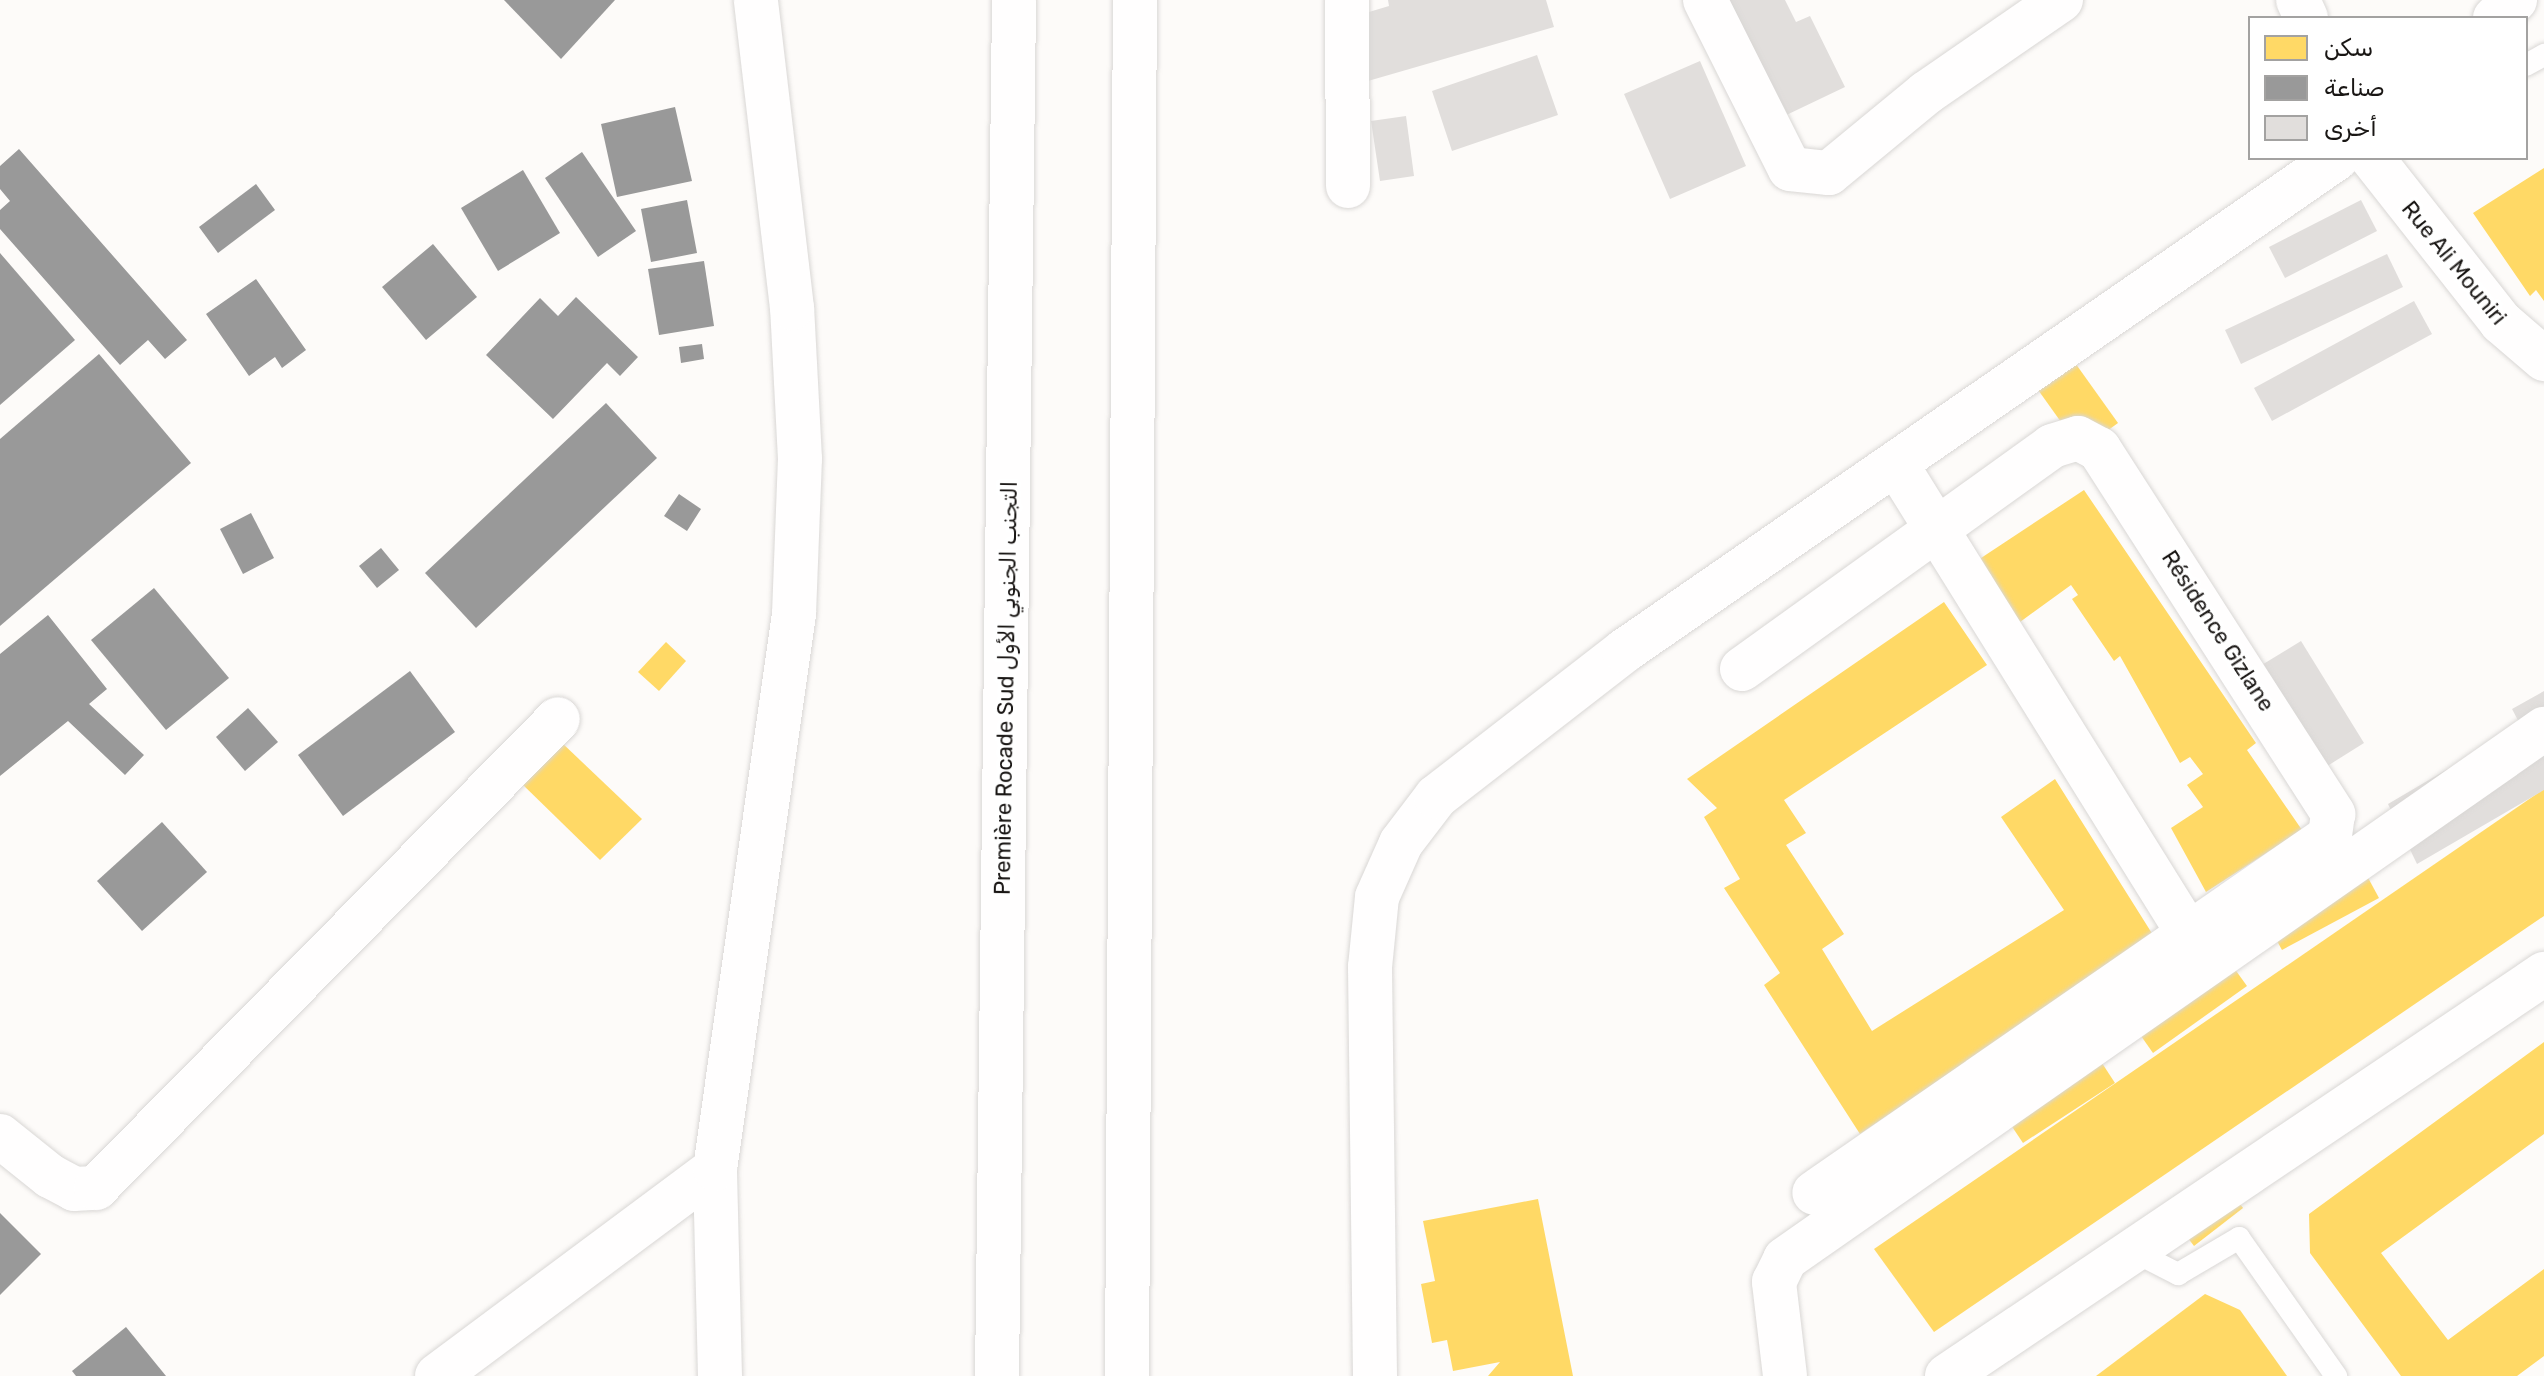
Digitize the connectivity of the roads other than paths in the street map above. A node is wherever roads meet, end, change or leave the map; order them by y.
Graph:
1 (756, 0) edge
2 (1014, 0) edge
3 (1135, 0) edge
4 (1347, 0) edge
5 (1705, 0) edge
6 (2061, 0) edge
7 (2515, 0) edge
8 (2497, 16) edge
9 (2334, 160) edge
10 (2381, 161) edge
11 (1348, 186) dead end
12 (2544, 359) edge
13 (1896, 464) junction
14 (1939, 531) junction
15 (1742, 669) dead end
16 (558, 719) dead end
17 (2544, 729) edge
18 (2188, 933) junction
19 (2544, 974) edge
20 (0, 1136) edge
21 (715, 1169) junction
22 (1814, 1193) dead end
23 (2133, 1251) junction
24 (437, 1376) edge
25 (720, 1376) edge
26 (997, 1376) edge
27 (1127, 1376) edge
28 (1375, 1376) edge
29 (1785, 1376) edge
30 (1947, 1376) edge
31 (2336, 1376) edge

1 - 21 main road
2 - 26 main road, Première Rocade Sud التجنب الجنوبي الأول
3 - 27 main road
4 - 11 main road
5 - 6 main road
7 - 8 main road
9 - 13 main road
10 - 12 main road, Rue Ali Mouniri
13 - 14 main road
13 - 28 main road
14 - 15 main road, Résidence Gizlane
14 - 18 main road
14 - 18 main road, Résidence Gizlane
16 - 20 main road
17 - 29 main road
18 - 22 main road, Résidence Gizlane
19 - 23 main road
21 - 24 main road
21 - 25 main road
23 - 30 main road
23 - 31 lane

